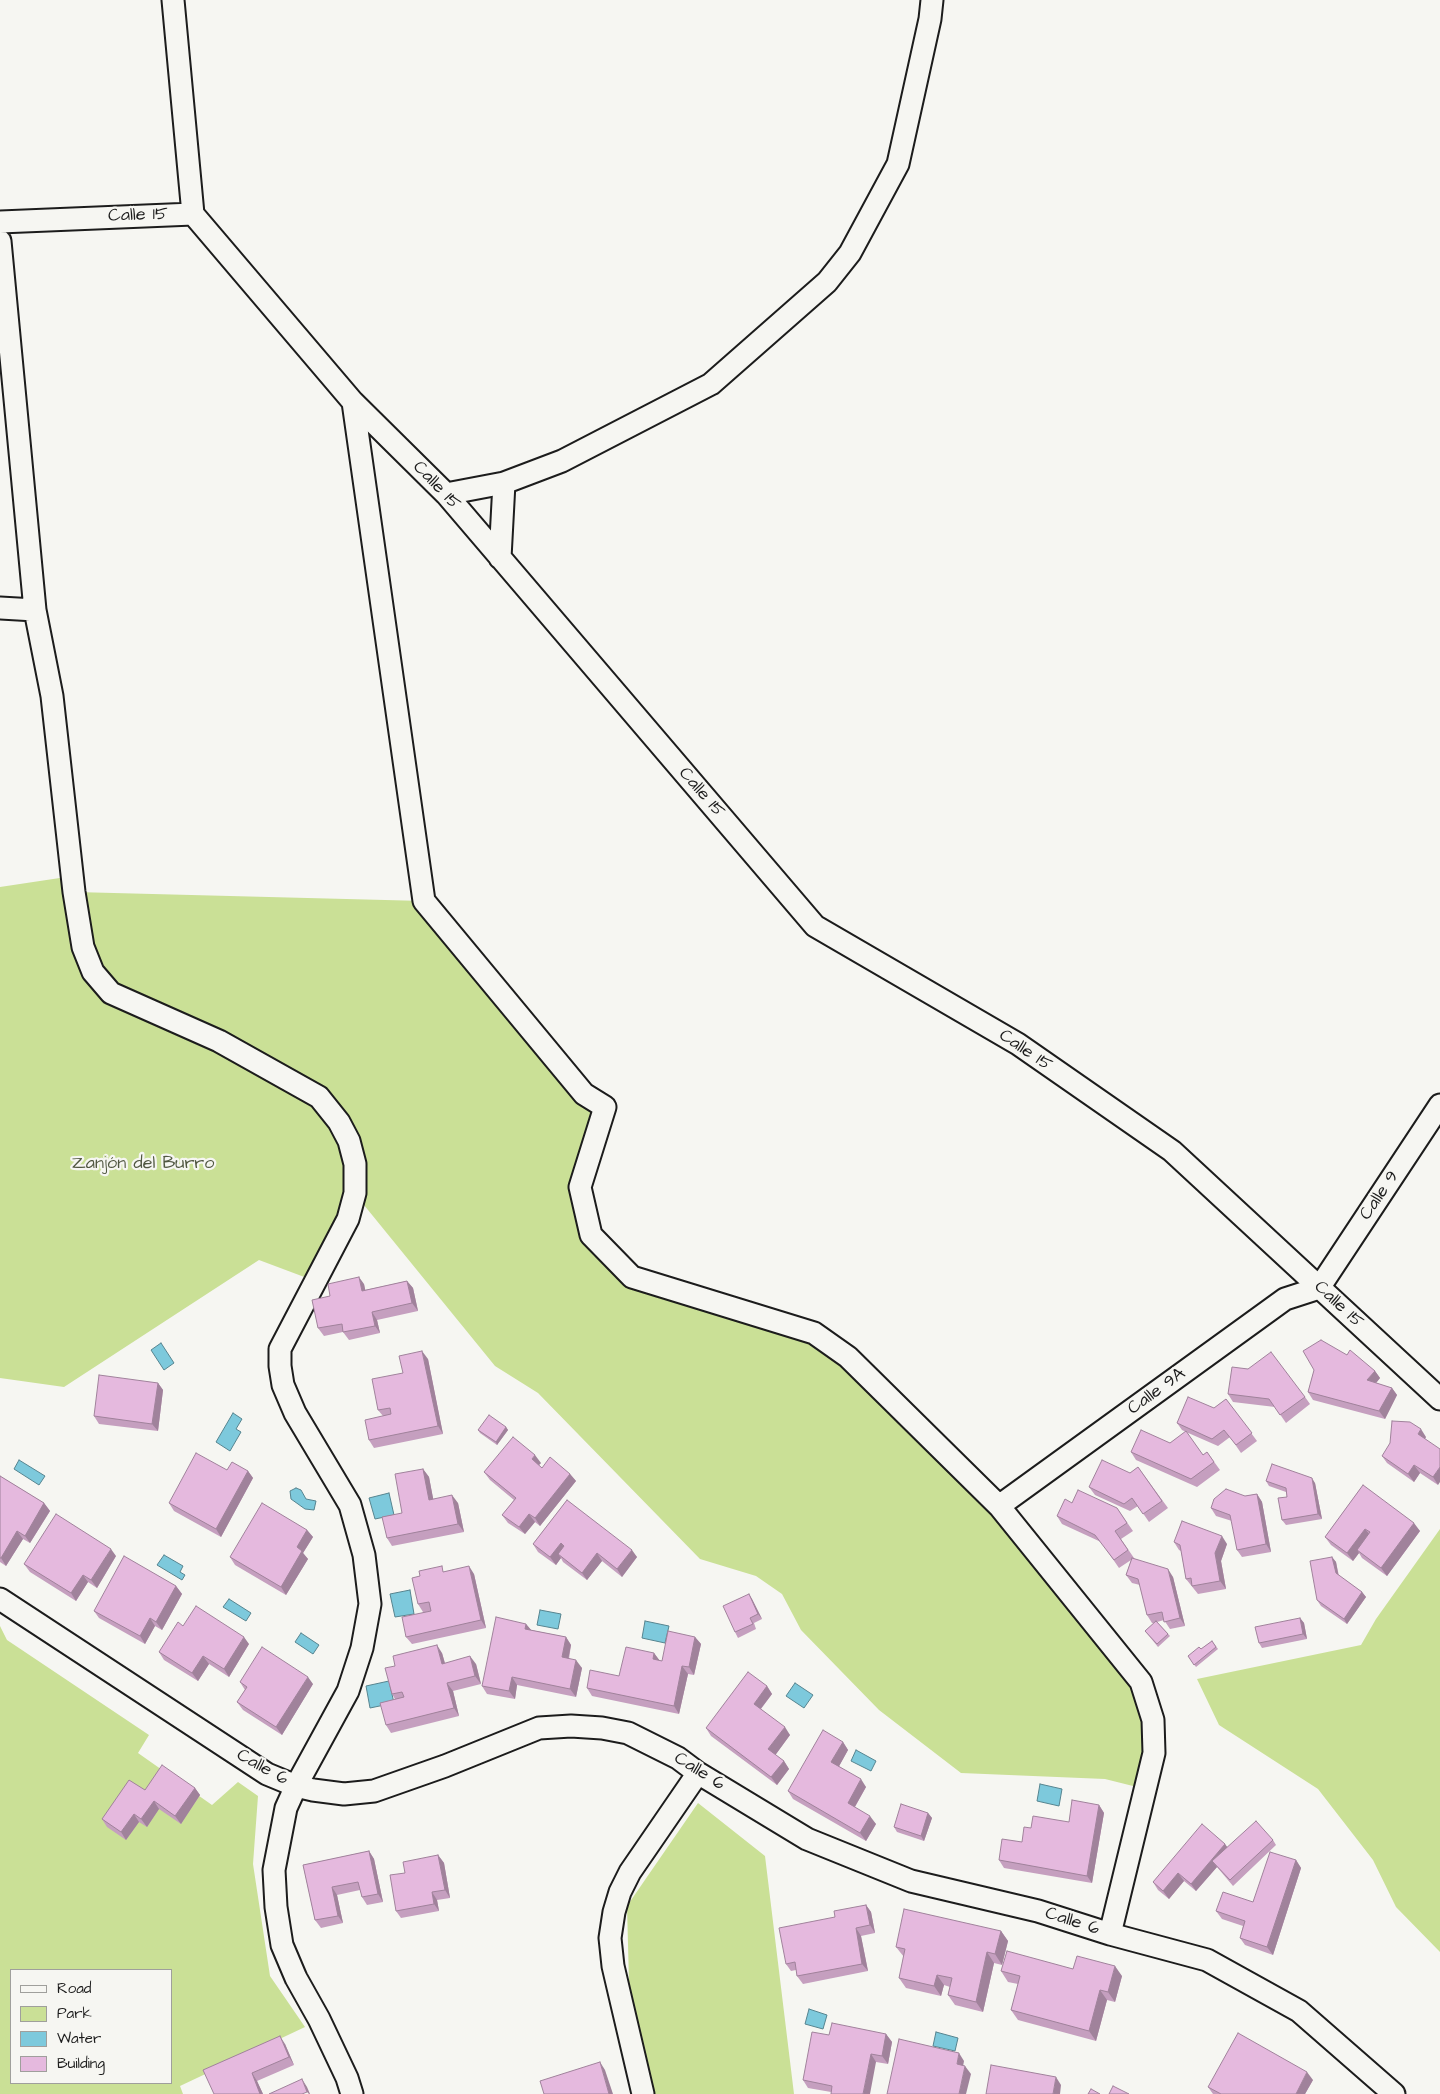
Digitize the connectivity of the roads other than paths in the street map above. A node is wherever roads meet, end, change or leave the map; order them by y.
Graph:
1 (173, 0) edge
2 (932, 0) edge
3 (193, 214) junction
4 (0, 222) edge
5 (0, 241) edge
6 (353, 402) junction
7 (504, 484) junction
8 (446, 494) junction
9 (500, 558) junction
10 (0, 608) edge
11 (35, 610) junction
12 (1440, 1105) edge
13 (1319, 1288) junction
14 (1440, 1399) edge
15 (1000, 1506) junction
16 (0, 1598) edge
17 (698, 1773) junction
18 (296, 1786) junction
19 (1110, 1934) junction
20 (352, 2094) edge
21 (643, 2094) edge
22 (1394, 2094) edge

1 - 3 street
2 - 7 street
3 - 4 street, Calle 15
3 - 6 street, Calle 15
5 - 11 street
6 - 8 street, Calle 15
6 - 15 street
7 - 8 street
7 - 9 street
8 - 9 street, Calle 15
9 - 13 street, Calle 15
10 - 11 street
11 - 18 street
12 - 13 street, Calle 9
13 - 14 street, Calle 15
13 - 15 street, Calle 9A
15 - 19 street
16 - 18 street, Calle 6
17 - 18 street, Calle 6
17 - 19 street, Calle 6
17 - 21 street
18 - 20 street
19 - 22 street, Calle 6

